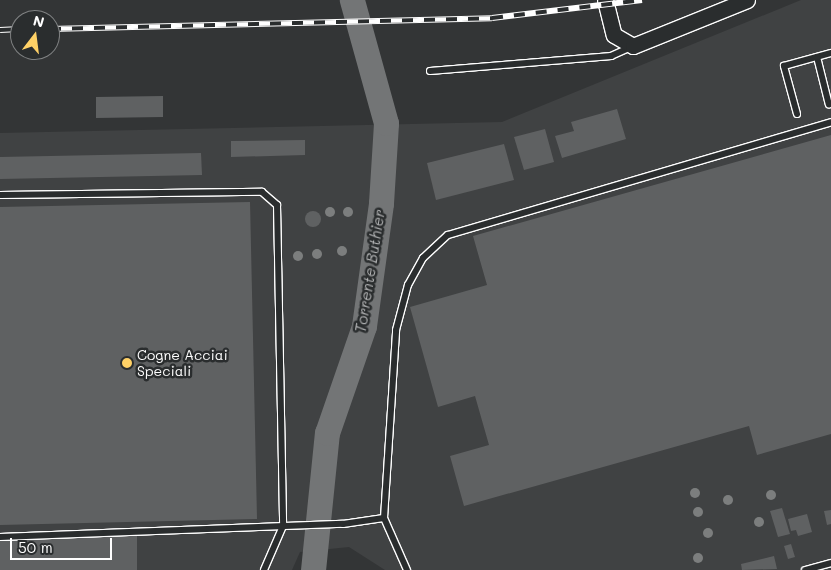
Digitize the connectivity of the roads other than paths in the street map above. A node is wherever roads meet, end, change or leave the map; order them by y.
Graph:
1 (605, 0) edge
2 (746, 0) edge
3 (633, 46) junction
4 (831, 53) edge
5 (817, 57) junction
6 (430, 71) dead end
7 (829, 105) dead end
8 (797, 114) dead end
9 (831, 122) edge
10 (0, 195) edge
11 (384, 518) junction
12 (283, 526) junction
13 (0, 537) edge
14 (831, 563) edge
15 (264, 570) edge
16 (407, 570) edge
17 (805, 570) edge

1 - 3 street
2 - 3 street
3 - 6 lane
4 - 5 lane
5 - 7 lane
5 - 8 lane
9 - 11 lane
10 - 12 lane
11 - 12 lane
11 - 16 lane
12 - 13 lane
12 - 15 lane
14 - 17 lane

